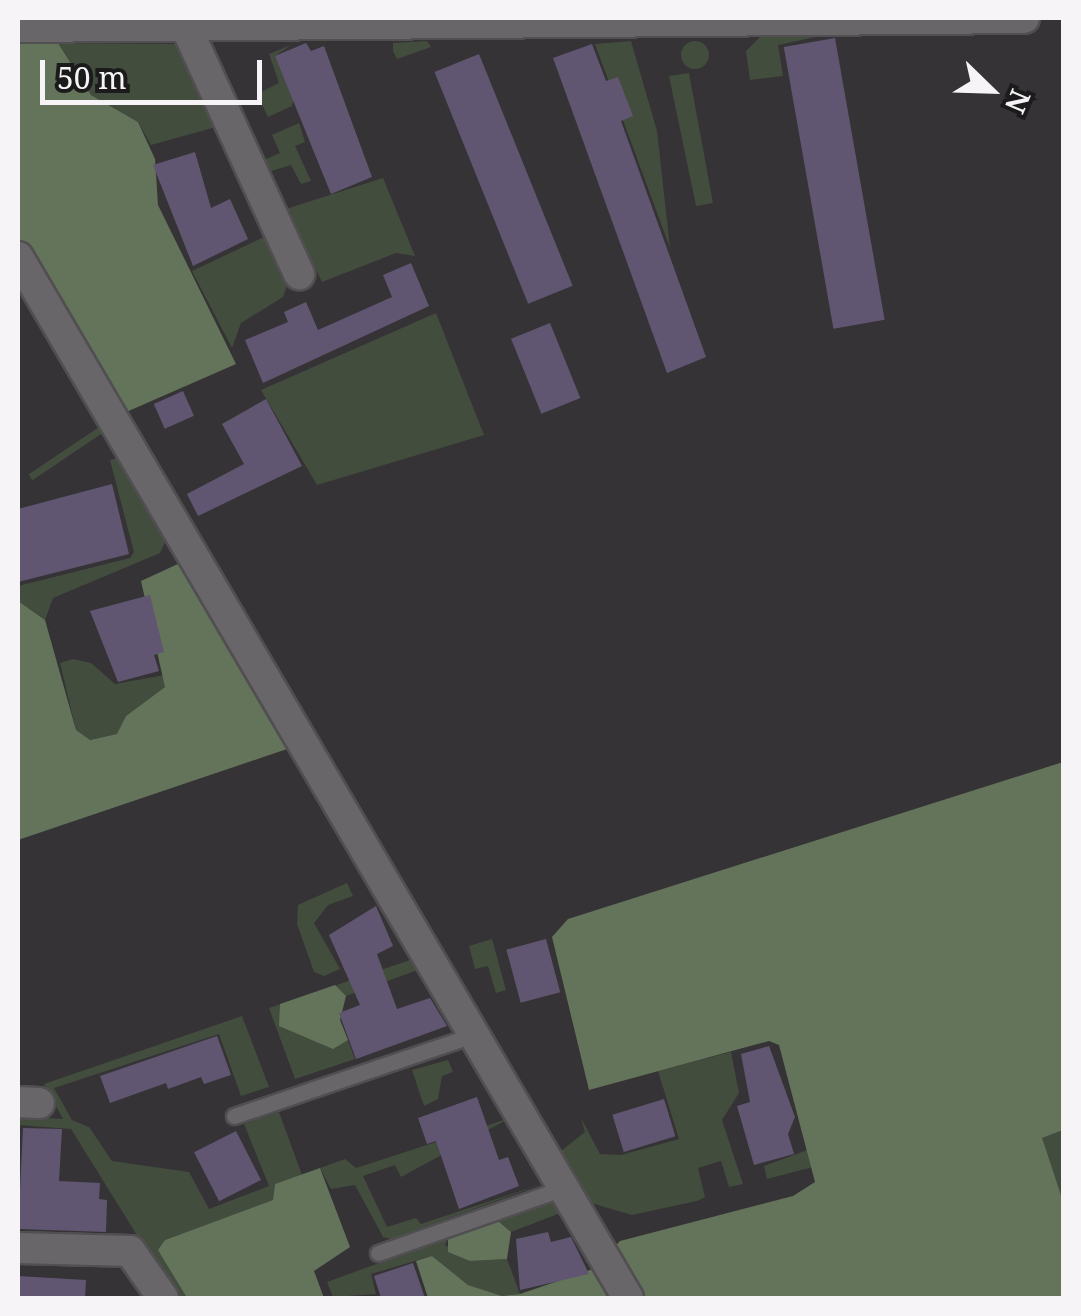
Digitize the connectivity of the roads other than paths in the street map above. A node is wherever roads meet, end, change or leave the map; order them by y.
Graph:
1 (1024, 18) edge
2 (186, 26) junction
3 (18, 27) edge
4 (18, 257) edge
5 (299, 274) dead end
6 (477, 1034) junction
7 (234, 1116) dead end
8 (564, 1188) junction
9 (18, 1248) edge
10 (378, 1253) dead end
11 (163, 1298) edge
12 (628, 1298) edge

1 - 2 street
2 - 3 street
2 - 5 street
4 - 6 street
6 - 7 lane
6 - 8 street
8 - 10 lane
8 - 12 street
9 - 11 street

